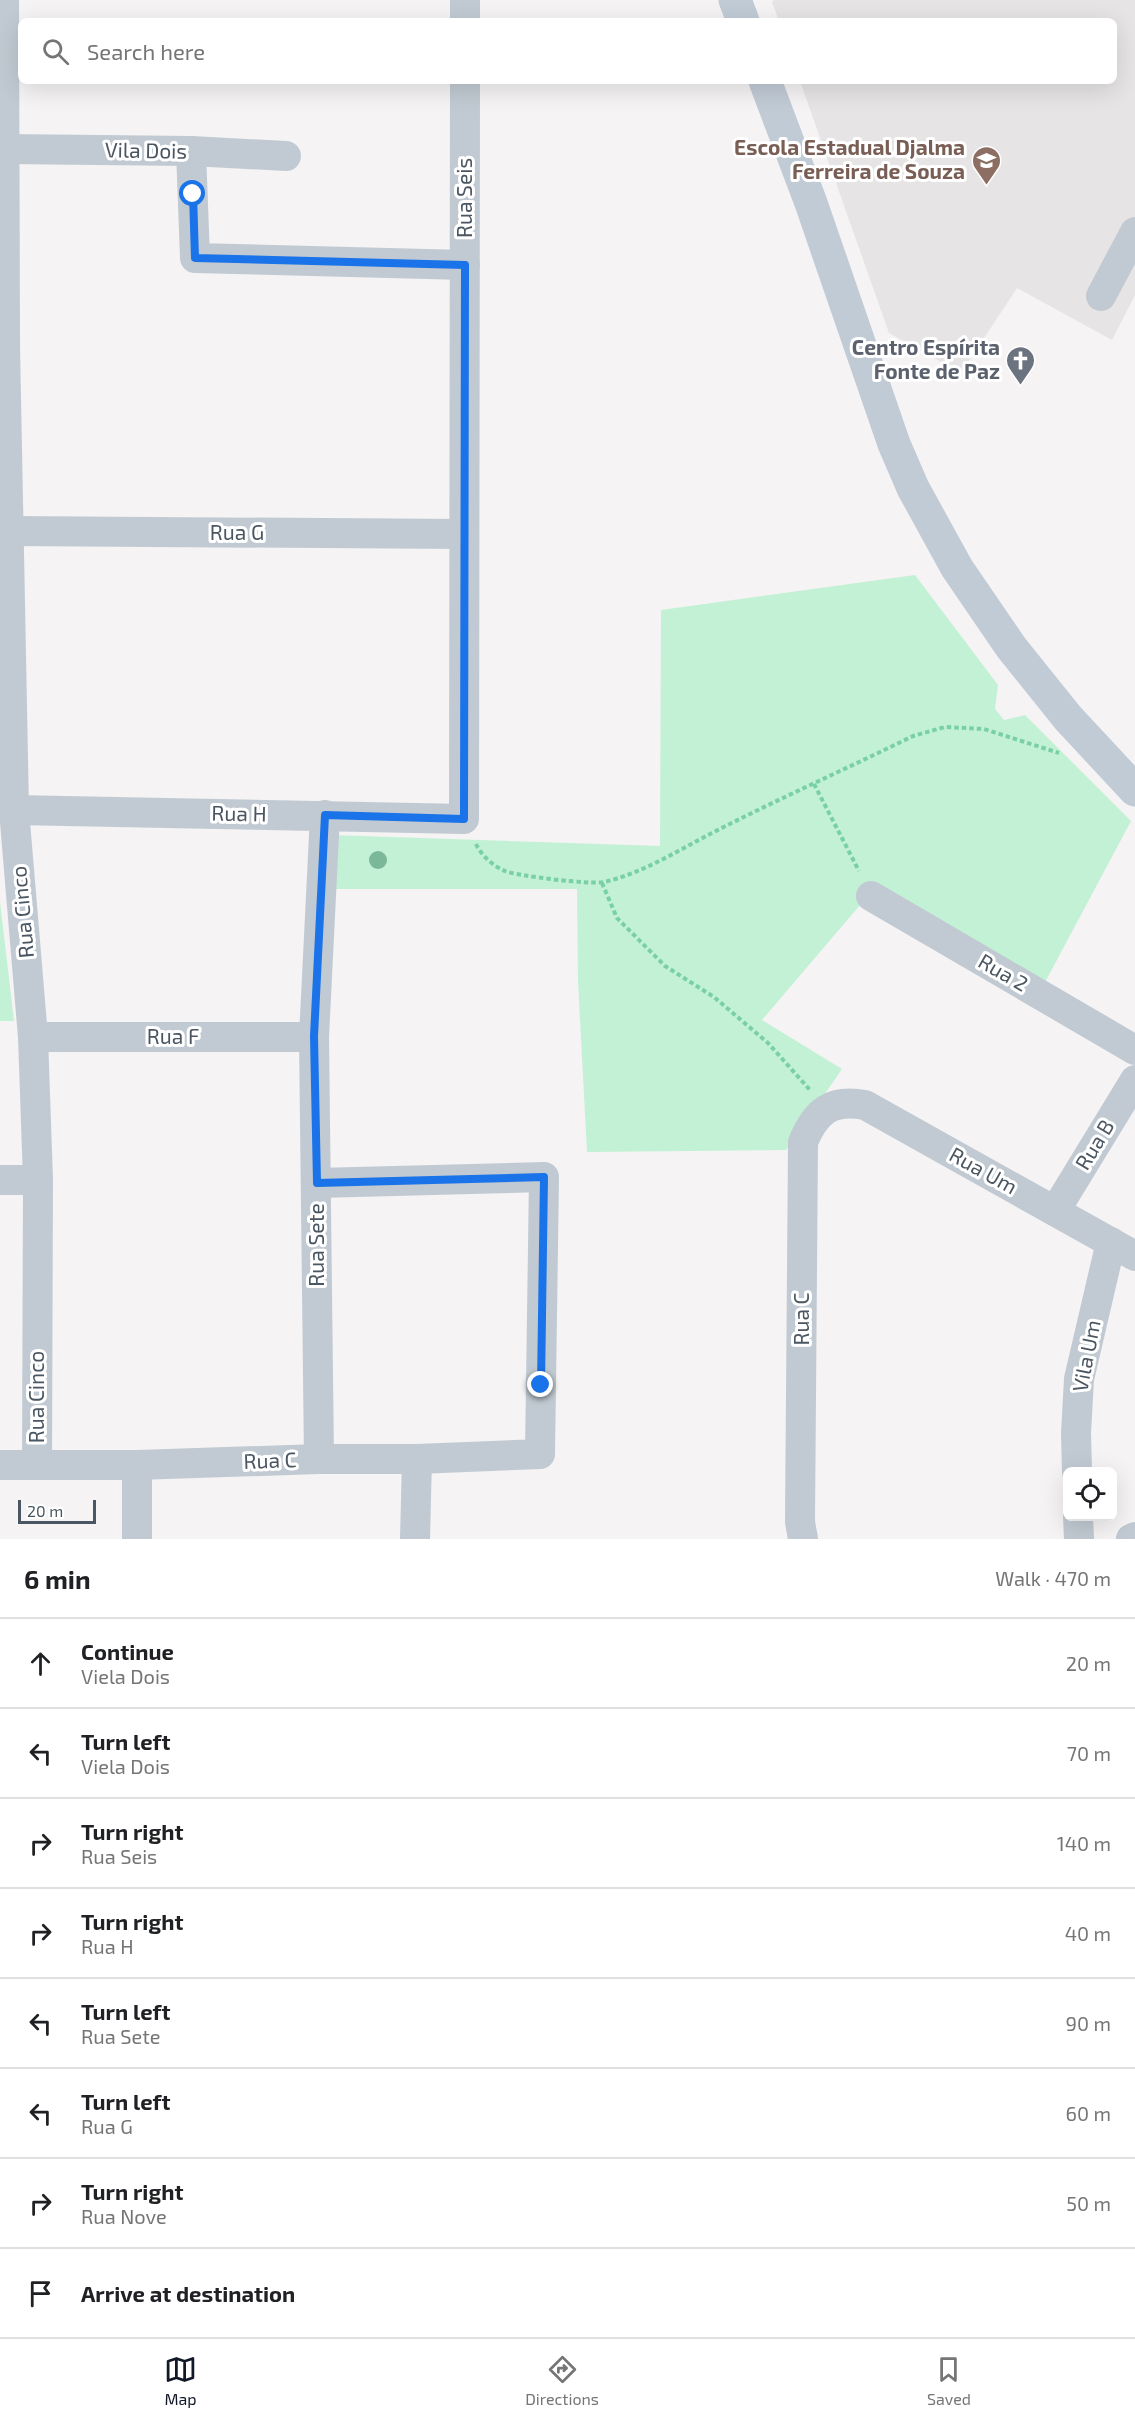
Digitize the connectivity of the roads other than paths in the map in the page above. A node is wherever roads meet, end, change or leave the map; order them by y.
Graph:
1 (4, 0) edge
2 (465, 0) edge
3 (735, 0) edge
4 (465, 18) edge
5 (742, 18) edge
6 (465, 84) edge
7 (766, 84) edge
8 (5, 149) junction
9 (191, 151) junction
10 (286, 156) dead end
11 (1135, 232) edge
12 (465, 265) junction
13 (1101, 296) dead end
14 (10, 531) junction
15 (463, 534) junction
16 (1135, 790) edge
17 (14, 810) junction
18 (325, 815) junction
19 (464, 819) joint
20 (871, 896) road end
21 (33, 1036) junction
22 (314, 1036) junction
23 (1135, 1050) edge
24 (1135, 1080) edge
25 (827, 1108) joint
26 (0, 1180) edge
27 (38, 1180) junction
28 (317, 1183) junction
29 (1055, 1211) junction
30 (1123, 1249) edge
31 (319, 1459) junction
32 (417, 1459) junction
33 (37, 1464) junction
34 (0, 1465) edge
35 (137, 1465) junction
36 (1077, 1467) edge
37 (1078, 1521) edge
38 (1135, 1537) edge
39 (137, 1539) edge
40 (415, 1539) edge
41 (803, 1539) edge
42 (1079, 1539) edge
43 (1131, 1539) edge

1 - 8 street, Rua Cinco
2 - 4 street
3 - 5 main road
6 - 12 street, Rua Seis
7 - 16 main road
8 - 9 street, Vila Dois
8 - 14 street, Rua Cinco
9 - 10 street, Vila Dois
9 - 12 street
11 - 13 street
12 - 15 street, Rua Seis
14 - 15 street, Rua G
14 - 17 street, Rua Cinco
15 - 19 street, Rua Seis
17 - 18 street, Rua H
17 - 21 street, Rua Cinco
18 - 19 street, Rua H
18 - 22 street, Rua Sete
20 - 23 street, Rua 2
21 - 22 street, Rua F
21 - 27 street, Rua Cinco
22 - 28 street, Rua Sete
24 - 29 street, Rua B
25 - 29 street, Rua Um
25 - 41 street, Rua C
26 - 27 street
27 - 33 street, Rua Cinco
28 - 31 street, Rua Sete
28 - 32 street, Rua C
29 - 30 street, Rua Um
30 - 36 street, Vila Um
31 - 32 street, Rua C
31 - 35 street, Rua C
32 - 40 street
33 - 34 street, Rua C
33 - 35 street, Rua C
35 - 39 street
37 - 42 street
38 - 43 street

